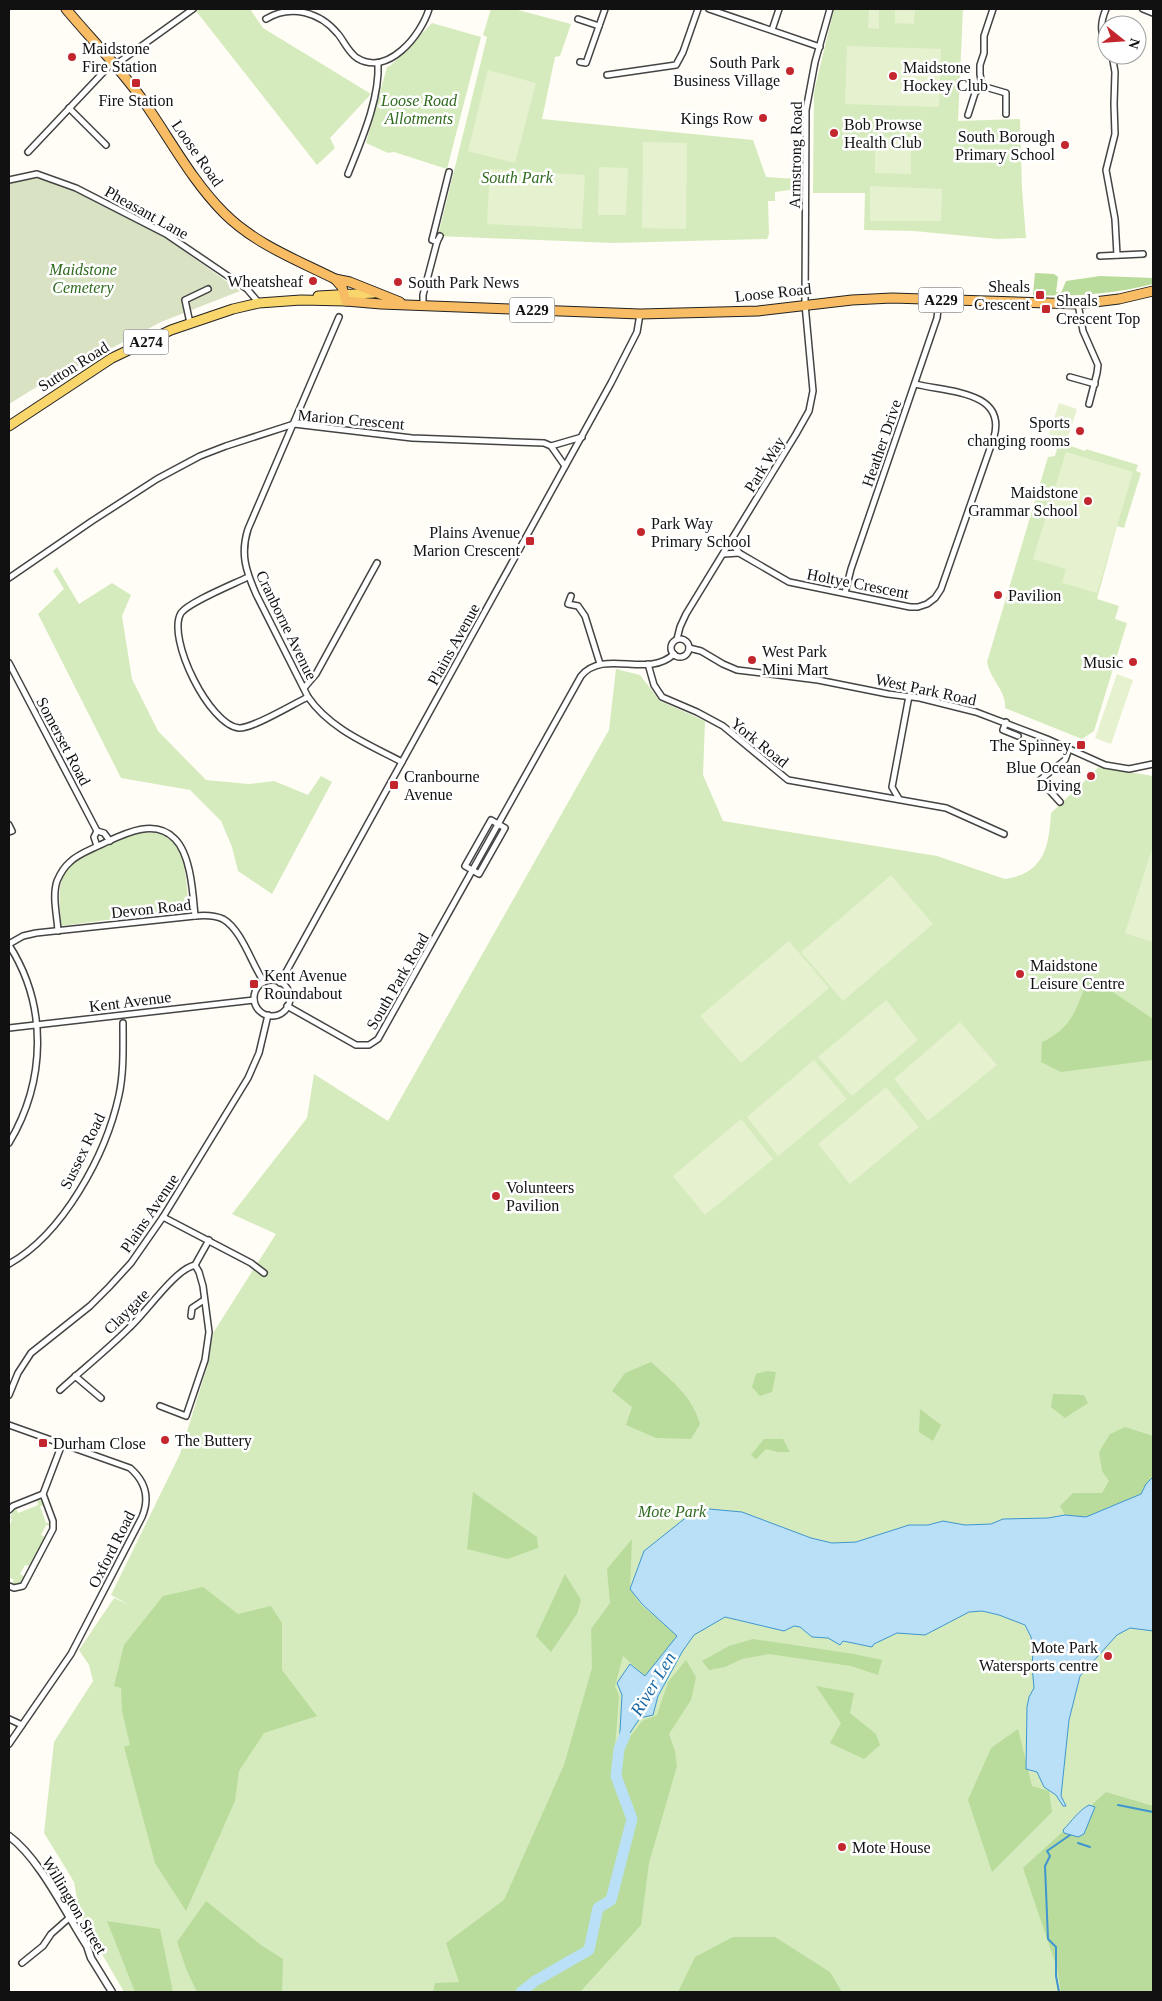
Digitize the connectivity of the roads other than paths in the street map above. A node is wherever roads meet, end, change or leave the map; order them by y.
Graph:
1 (66, 9) edge
2 (193, 9) edge
3 (429, 9) edge
4 (605, 9) edge
5 (698, 9) edge
6 (709, 9) edge
7 (779, 9) edge
8 (830, 9) edge
9 (992, 9) edge
10 (1143, 9) edge
11 (721, 11) edge
12 (1153, 13) edge
13 (266, 19) dead end
14 (578, 19) dead end
15 (599, 26) junction
16 (772, 30) junction
17 (820, 47) junction
18 (580, 62) dead end
19 (378, 63) junction
20 (114, 64) junction
21 (1114, 65) edge
22 (607, 75) dead end
23 (982, 86) junction
24 (69, 108) junction
25 (1006, 114) dead end
26 (968, 115) dead end
27 (106, 145) dead end
28 (28, 152) dead end
29 (449, 172) dead end
30 (348, 174) dead end
31 (9, 180) edge
32 (1143, 254) dead end
33 (1100, 256) dead end
34 (1117, 256) junction
35 (335, 279) junction
36 (208, 289) dead end
37 (374, 293) junction
38 (1153, 293) edge
39 (345, 297) junction
40 (939, 300) junction
41 (259, 303) junction
42 (405, 304) junction
43 (804, 304) junction
44 (1078, 304) junction
45 (423, 305) junction
46 (640, 314) junction
47 (339, 317) dead end
48 (190, 323) junction
49 (1070, 376) dead end
50 (915, 384) junction
51 (1095, 384) junction
52 (1089, 404) dead end
53 (294, 424) junction
54 (9, 426) edge
55 (582, 437) junction
56 (551, 446) junction
57 (565, 466) junction
58 (731, 541) junction
59 (739, 553) junction
60 (724, 554) junction
61 (377, 563) dead end
62 (248, 577) junction
63 (9, 578) edge
64 (845, 593) junction
65 (571, 596) dead end
66 (678, 639) junction
67 (689, 648) junction
68 (674, 654) junction
69 (9, 663) edge
70 (600, 664) junction
71 (648, 664) junction
72 (304, 688) junction
73 (908, 696) junction
74 (308, 697) junction
75 (1006, 722) junction
76 (1018, 736) dead end
77 (1070, 749) junction
78 (402, 762) junction
79 (1153, 764) edge
80 (892, 787) junction
81 (884, 796) junction
82 (898, 799) junction
83 (1060, 802) dead end
84 (499, 824) junction
85 (9, 825) edge
86 (97, 831) junction
87 (9, 832) edge
88 (1004, 834) dead end
89 (110, 841) junction
90 (97, 846) junction
91 (473, 870) junction
92 (195, 916) junction
93 (58, 931) junction
94 (9, 944) edge
95 (264, 982) junction
96 (280, 982) junction
97 (254, 1000) junction
98 (287, 1006) junction
99 (268, 1015) junction
100 (123, 1023) dead end
101 (37, 1024) junction
102 (9, 1028) edge
103 (9, 1143) edge
104 (163, 1217) junction
105 (209, 1240) junction
106 (9, 1264) edge
107 (195, 1265) junction
108 (264, 1274) dead end
109 (204, 1300) junction
110 (192, 1316) dead end
111 (75, 1376) junction
112 (60, 1390) dead end
113 (9, 1395) edge
114 (101, 1398) dead end
115 (160, 1406) dead end
116 (9, 1425) edge
117 (62, 1444) junction
118 (43, 1494) junction
119 (9, 1510) edge
120 (9, 1586) edge
121 (9, 1719) edge
122 (22, 1725) junction
123 (9, 1744) edge
124 (9, 1836) edge
125 (69, 1918) junction
126 (22, 1963) dead end
127 (112, 1992) edge

1 - 20 highway, Loose Road / A229
2 - 20 street
3 - 19 street
4 - 15 street
5 - 22 street
6 - 11 street
7 - 16 street
8 - 17 street, Armstrong Road
9 - 23 street
10 - 12 street
11 - 16 street
13 - 19 street
14 - 15 street
15 - 18 street
16 - 17 street
17 - 43 street, Armstrong Road
19 - 30 street
20 - 24 street
20 - 35 highway, Loose Road / A229
21 - 34 street
23 - 25 street
23 - 26 street
24 - 27 street
24 - 28 street
29 - 45 street
31 - 41 street, Pheasant Lane
32 - 34 street
33 - 34 street
35 - 37 highway, Loose Road / A229
35 - 39 highway
36 - 48 street
37 - 39 main road, Sutton Road / A274
37 - 42 highway, Loose Road / A229
38 - 44 highway, Loose Road / A229
39 - 41 main road, Sutton Road / A274
39 - 42 highway, Loose Road / A229
40 - 43 highway, Loose Road / A229
40 - 44 highway, Loose Road / A229
40 - 50 street, Heather Drive
41 - 48 main road, Sutton Road / A274
42 - 45 highway, Loose Road / A229
43 - 46 highway, Loose Road / A229
43 - 58 street, Park Way
44 - 51 street
45 - 46 highway, Loose Road / A229
46 - 55 street, Plains Avenue
47 - 53 street, Cranborne Avenue
48 - 54 main road, Sutton Road / A274
49 - 51 street
50 - 64 street, Heather Drive
50 - 64 street, Holtye Crescent
51 - 52 street
53 - 56 street, Marion Crescent
53 - 62 street, Cranborne Avenue
53 - 63 street, Marion Crescent
55 - 56 street, Marion Crescent
55 - 57 street, Plains Avenue
56 - 57 street
57 - 78 street, Plains Avenue
58 - 59 street, Holtye Crescent
58 - 60 street, Park Way
59 - 60 street
59 - 64 street, Holtye Crescent
60 - 66 street, Park Way
61 - 72 street
62 - 72 street, Cranborne Avenue
62 - 74 street
65 - 70 street
66 - 67 street
66 - 68 street
67 - 68 street
67 - 73 street, West Park Road
68 - 71 street
69 - 86 street, Somerset Road
70 - 71 street
70 - 84 street, South Park Road
71 - 81 street, York Road
72 - 74 street, Cranborne Avenue
73 - 75 street, West Park Road
73 - 80 street
74 - 78 street, Cranborne Avenue
75 - 76 street
75 - 77 street, West Park Road
77 - 79 street, West Park Road
77 - 83 street
78 - 96 street, Plains Avenue
80 - 81 street
80 - 82 street
81 - 82 street, York Road
82 - 88 street, York Road
84 - 91 street, South Park Road
84 - 91 street, South Park Road
85 - 87 street
86 - 89 street, Somerset Road
86 - 90 street, Somerset Road
89 - 90 street
89 - 92 street
90 - 93 street
91 - 98 street, South Park Road
92 - 93 street, Devon Road
92 - 95 street, Devon Road
93 - 94 street, Devon Road
94 - 101 street
95 - 96 street
95 - 97 street
96 - 98 street
97 - 99 street
97 - 101 street, Kent Avenue
98 - 99 street
99 - 104 street, Plains Avenue
100 - 106 street, Sussex Road
101 - 102 street, Kent Avenue
101 - 103 street
104 - 105 street
104 - 113 street, Plains Avenue
105 - 107 street, Claygate
105 - 108 street
107 - 109 street
107 - 111 street, Claygate
109 - 110 street
109 - 115 street
111 - 112 street, Claygate
111 - 114 street
116 - 117 street, Oxford Road
117 - 118 street
117 - 122 street, Oxford Road
118 - 119 street
118 - 120 street
121 - 122 street
122 - 123 street, Oxford Road
124 - 125 street, Willington Street
125 - 126 street
125 - 127 street, Willington Street

